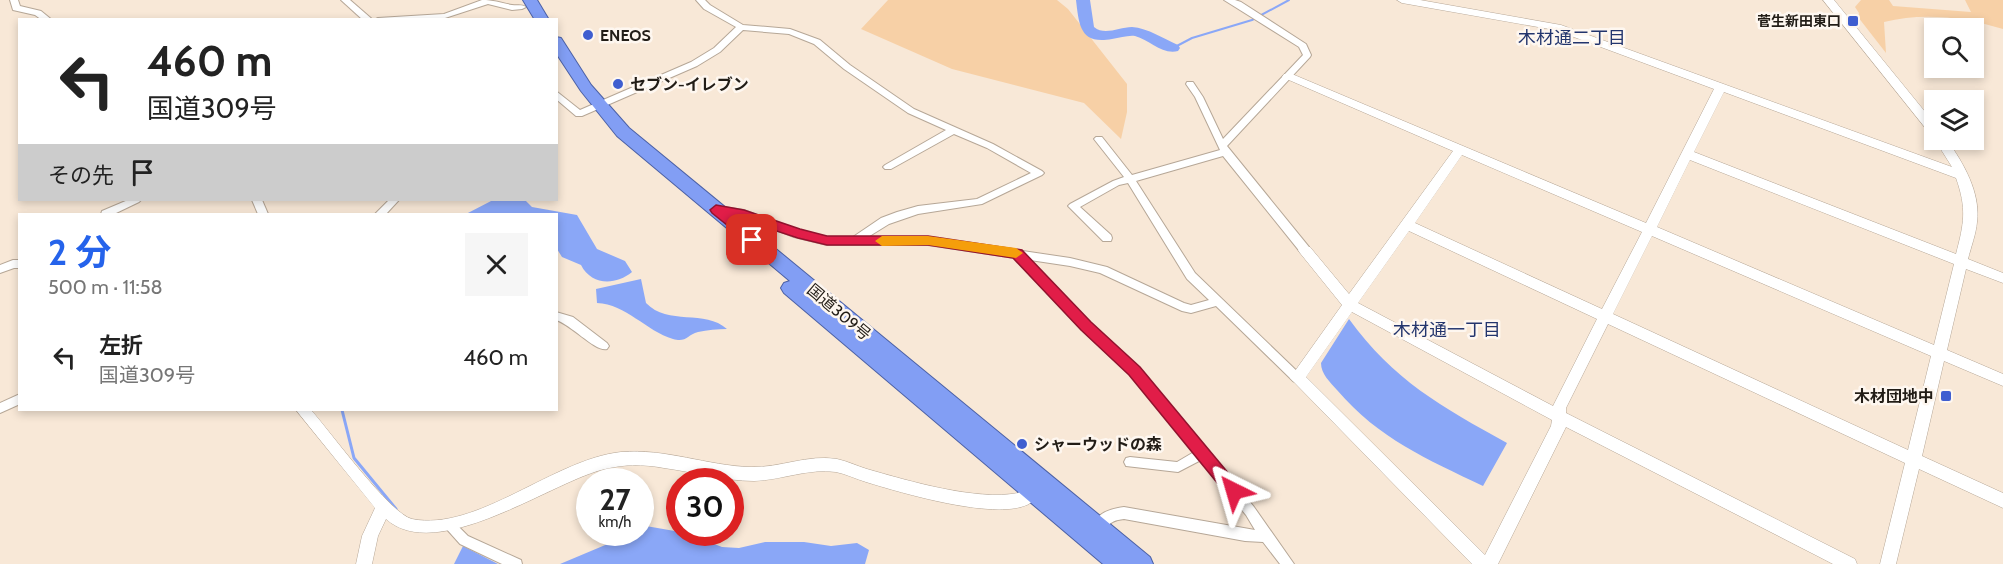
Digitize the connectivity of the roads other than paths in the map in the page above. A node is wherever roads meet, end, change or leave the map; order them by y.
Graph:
1 (14, 0) edge
2 (345, 0) edge
3 (700, 0) edge
4 (1228, 0) edge
5 (1402, 0) edge
6 (1828, 0) edge
7 (519, 4) edge
8 (45, 18) edge
9 (367, 18) edge
10 (412, 18) edge
11 (529, 18) edge
12 (539, 18) edge
13 (741, 27) junction
14 (558, 45) edge
15 (558, 65) edge
16 (1288, 77) junction
17 (1190, 84) dead end
18 (1721, 87) junction
19 (558, 96) edge
20 (594, 108) junction
21 (1924, 118) edge
22 (952, 130) junction
23 (1098, 139) dead end
24 (1224, 149) junction
25 (1460, 149) junction
26 (1947, 150) edge
27 (1687, 154) junction
28 (888, 167) dead end
29 (1962, 175) junction
30 (1130, 179) junction
31 (134, 201) edge
32 (393, 201) edge
33 (716, 210) junction
34 (108, 213) edge
35 (381, 213) edge
36 (1406, 224) junction
37 (1649, 230) junction
38 (1107, 238) dead end
39 (855, 241) junction
40 (1305, 250) joint
41 (1017, 253) junction
42 (1962, 262) junction
43 (18, 264) edge
44 (0, 269) edge
45 (2003, 278) edge
46 (1216, 302) junction
47 (1349, 304) junction
48 (558, 317) edge
49 (1605, 317) junction
50 (603, 346) dead end
51 (1940, 354) junction
52 (1298, 378) junction
53 (2003, 380) edge
54 (18, 400) edge
55 (0, 408) edge
56 (304, 411) edge
57 (1559, 416) junction
58 (1203, 453) junction
59 (1914, 459) junction
60 (1130, 462) dead end
61 (1036, 487) junction
62 (2003, 501) edge
63 (384, 506) junction
64 (449, 525) junction
65 (1097, 527) junction
66 (1266, 536) junction
67 (364, 564) edge
68 (516, 564) edge
69 (1119, 564) edge
70 (1142, 564) edge
71 (1288, 564) edge
72 (1483, 564) edge
73 (1489, 564) edge
74 (1850, 564) edge
75 (1888, 564) edge

1 - 8 street
2 - 9 street
3 - 13 street
4 - 16 street
5 - 18 street
6 - 21 street
7 - 10 street
7 - 11 highway
7 - 12 highway
13 - 20 street
13 - 22 street
14 - 20 highway, 国道309号
15 - 20 highway, 国道309号
16 - 24 street
16 - 25 street
17 - 24 street
18 - 27 street
18 - 29 street
19 - 20 street
20 - 33 highway, 国道309号
20 - 61 highway, 国道309号
22 - 28 street
22 - 39 street
23 - 30 street
24 - 30 street
24 - 40 street
25 - 36 street
25 - 37 street
26 - 29 street
27 - 37 street
27 - 42 street
29 - 42 street
30 - 38 street
30 - 46 street
31 - 34 street
32 - 35 street
33 - 39 street
33 - 61 highway, 国道309号
36 - 47 street
36 - 49 street
37 - 49 street
37 - 51 street
39 - 41 street
40 - 47 street
41 - 46 street
41 - 58 street
42 - 45 street
42 - 51 street
43 - 44 street
46 - 52 street
47 - 52 street
47 - 57 street
48 - 50 street
49 - 57 street
49 - 59 street
51 - 53 street
51 - 59 street
52 - 72 street
54 - 55 street
56 - 63 street
57 - 73 street
57 - 74 street
58 - 60 street
58 - 66 street
59 - 62 street
59 - 75 street
61 - 64 street
61 - 65 highway, 国道309号
61 - 69 highway, 国道309号
63 - 64 street
63 - 67 street
64 - 68 street
65 - 66 street
65 - 70 highway, 国道309号
66 - 71 street

